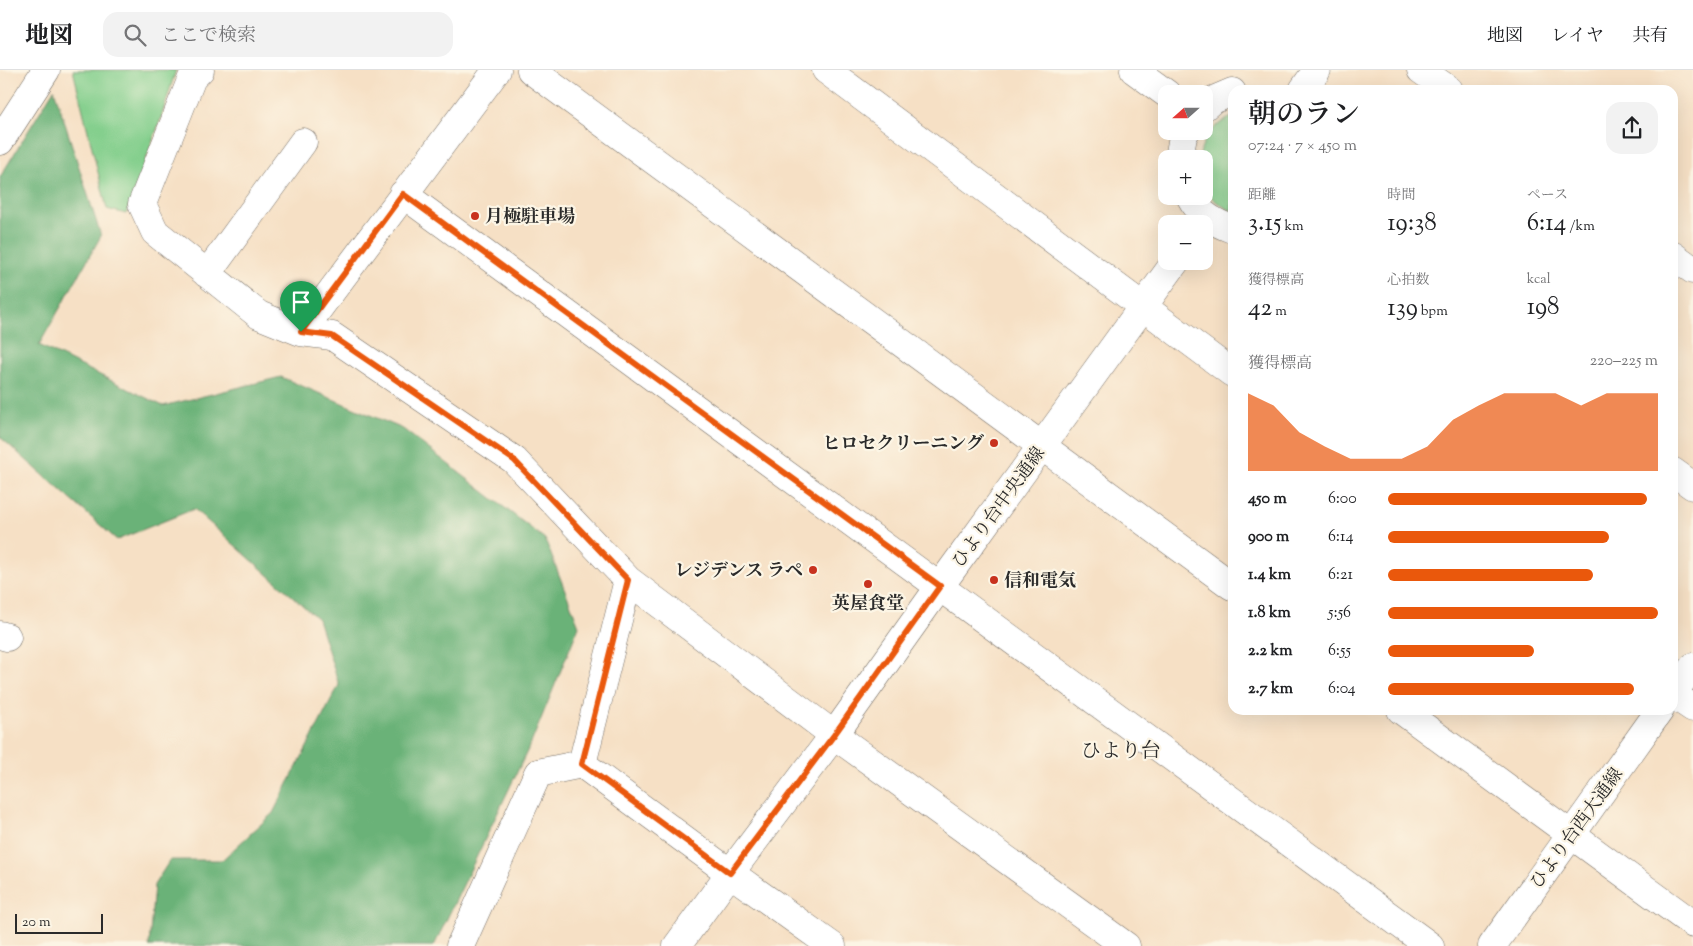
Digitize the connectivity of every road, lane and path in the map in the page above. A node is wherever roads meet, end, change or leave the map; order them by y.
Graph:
1 (46, 70) edge
2 (200, 70) edge
3 (497, 70) edge
4 (531, 70) edge
5 (826, 70) edge
6 (1134, 70) edge
7 (1317, 70) edge
8 (1421, 70) edge
9 (1306, 85) edge
10 (1441, 85) edge
11 (1158, 87) edge
12 (1228, 94) edge
13 (1213, 100) edge
14 (0, 142) edge
15 (303, 142) dead end
16 (403, 194) junction
17 (1213, 223) edge
18 (1228, 228) edge
19 (1678, 259) edge
20 (1169, 270) edge
21 (1693, 270) edge
22 (207, 274) junction
23 (1142, 307) junction
24 (301, 332) junction
25 (1228, 369) edge
26 (1043, 446) junction
27 (1678, 475) edge
28 (1693, 486) edge
29 (628, 580) junction
30 (1228, 583) edge
31 (940, 586) junction
32 (1693, 666) edge
33 (1678, 685) edge
34 (1678, 697) edge
35 (1693, 708) edge
36 (1408, 715) edge
37 (1656, 715) edge
38 (834, 735) junction
39 (582, 764) junction
40 (1571, 835) junction
41 (730, 873) junction
42 (1693, 924) edge
43 (460, 946) edge
44 (677, 946) edge
45 (832, 946) edge
46 (1126, 946) edge
47 (1430, 946) edge
48 (1492, 946) edge

1 - 14 street
2 - 22 street
3 - 16 street
4 - 26 street
5 - 23 street
6 - 11 street
7 - 9 street
8 - 10 street
12 - 13 street
15 - 22 street
16 - 24 street
16 - 31 street
17 - 18 street
19 - 21 street
20 - 23 street, ひより台中央通線
22 - 24 street
23 - 25 street
23 - 26 street, ひより台中央通線
24 - 29 street
26 - 30 street
26 - 31 street, ひより台中央通線
27 - 28 street
29 - 38 street
29 - 39 street
31 - 38 street, ひより台中央通線
31 - 47 street
32 - 33 street
34 - 35 street
36 - 40 street
37 - 40 street, ひより台西大通線
38 - 41 street, ひより台中央通線
38 - 46 street
39 - 41 street
39 - 43 street
40 - 42 street
40 - 48 street, ひより台西大通線
41 - 44 street, ひより台中央通線
41 - 45 street

